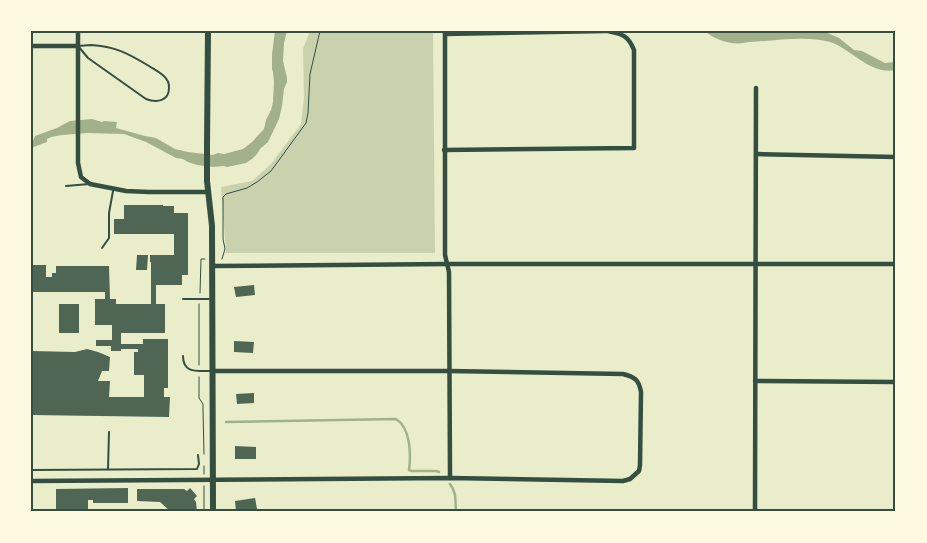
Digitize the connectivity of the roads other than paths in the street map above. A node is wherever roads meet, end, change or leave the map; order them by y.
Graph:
1 (78, 31) edge
2 (208, 31) edge
3 (607, 31) edge
4 (445, 33) edge
5 (31, 46) edge
6 (78, 46) junction
7 (756, 88) dead end
8 (444, 150) junction
9 (756, 154) junction
10 (896, 157) edge
11 (90, 184) junction
12 (66, 186) dead end
13 (114, 188) junction
14 (208, 192) junction
15 (102, 248) dead end
16 (756, 263) junction
17 (447, 264) junction
18 (896, 264) edge
19 (212, 266) junction
20 (183, 299) dead end
21 (212, 299) junction
22 (183, 356) dead end
23 (212, 371) junction
24 (449, 371) junction
25 (756, 381) junction
26 (896, 382) edge
27 (109, 432) dead end
28 (198, 455) dead end
29 (108, 469) junction
30 (31, 470) edge
31 (450, 478) junction
32 (213, 480) junction
33 (31, 481) edge
34 (213, 512) edge
35 (755, 512) edge

1 - 6 street
2 - 14 main road
3 - 4 street
3 - 8 street
4 - 8 street
5 - 6 street
6 - 6 lane
6 - 11 street
7 - 9 street
8 - 17 street
9 - 10 street
9 - 16 street
11 - 12 lane
11 - 13 street
13 - 14 street
13 - 15 lane
14 - 19 main road
16 - 17 street
16 - 18 street
16 - 25 street
17 - 19 street
17 - 24 street
19 - 21 main road
20 - 21 lane
21 - 23 main road
22 - 23 lane
23 - 24 street
23 - 32 main road
24 - 31 street
24 - 31 street
25 - 26 street
25 - 35 street
27 - 29 lane
28 - 29 lane
29 - 30 lane
31 - 32 street
32 - 33 street
32 - 34 main road

